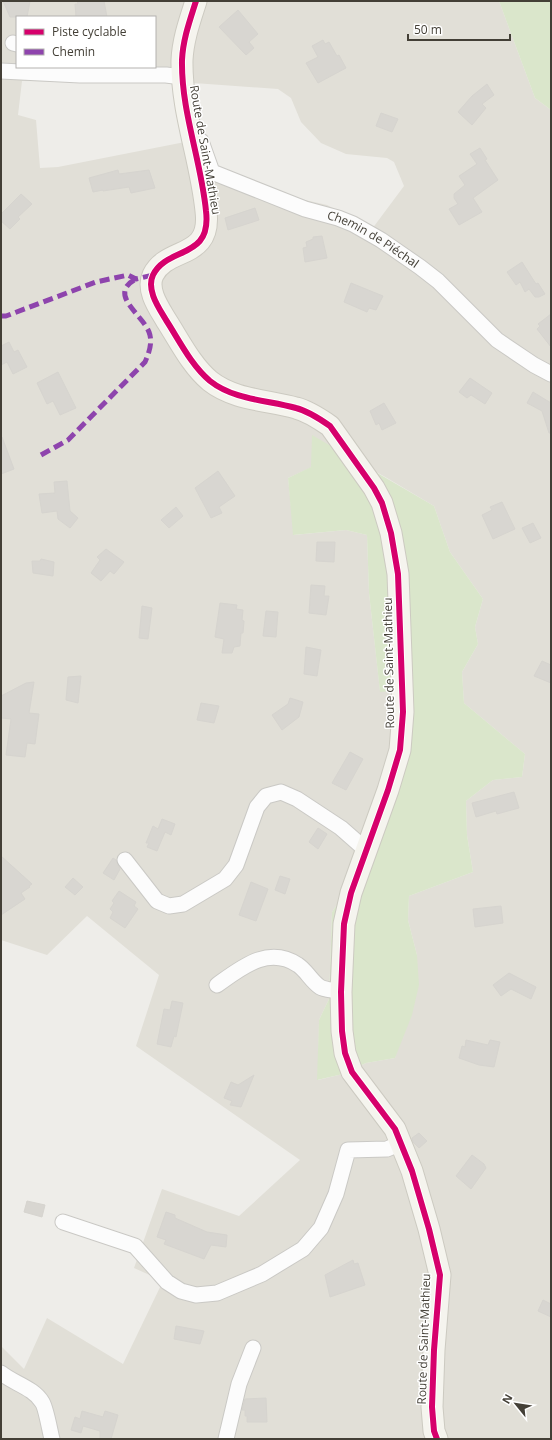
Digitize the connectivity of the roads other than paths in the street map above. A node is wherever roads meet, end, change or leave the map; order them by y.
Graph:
1 (196, 1) edge
2 (39, 70) edge
3 (1, 71) edge
4 (182, 77) junction
5 (191, 128) junction
6 (551, 374) edge
7 (366, 850) junction
8 (125, 860) dead end
9 (217, 985) dead end
10 (341, 992) junction
11 (401, 1143) junction
12 (63, 1222) dead end
13 (253, 1348) dead end
14 (1, 1373) edge
15 (52, 1439) edge
16 (226, 1439) edge
17 (437, 1439) edge

1 - 4 street, Route de Saint-Mathieu
2 - 3 street
2 - 4 street
4 - 5 street, Route de Saint-Mathieu
5 - 6 street, Chemin de Piéchal
5 - 7 street, Route de Saint-Mathieu
7 - 8 street
7 - 10 street, Route de Saint-Mathieu
9 - 10 street
10 - 11 street, Route de Saint-Mathieu
11 - 12 street
11 - 17 street, Route de Saint-Mathieu
13 - 16 street
14 - 15 street

